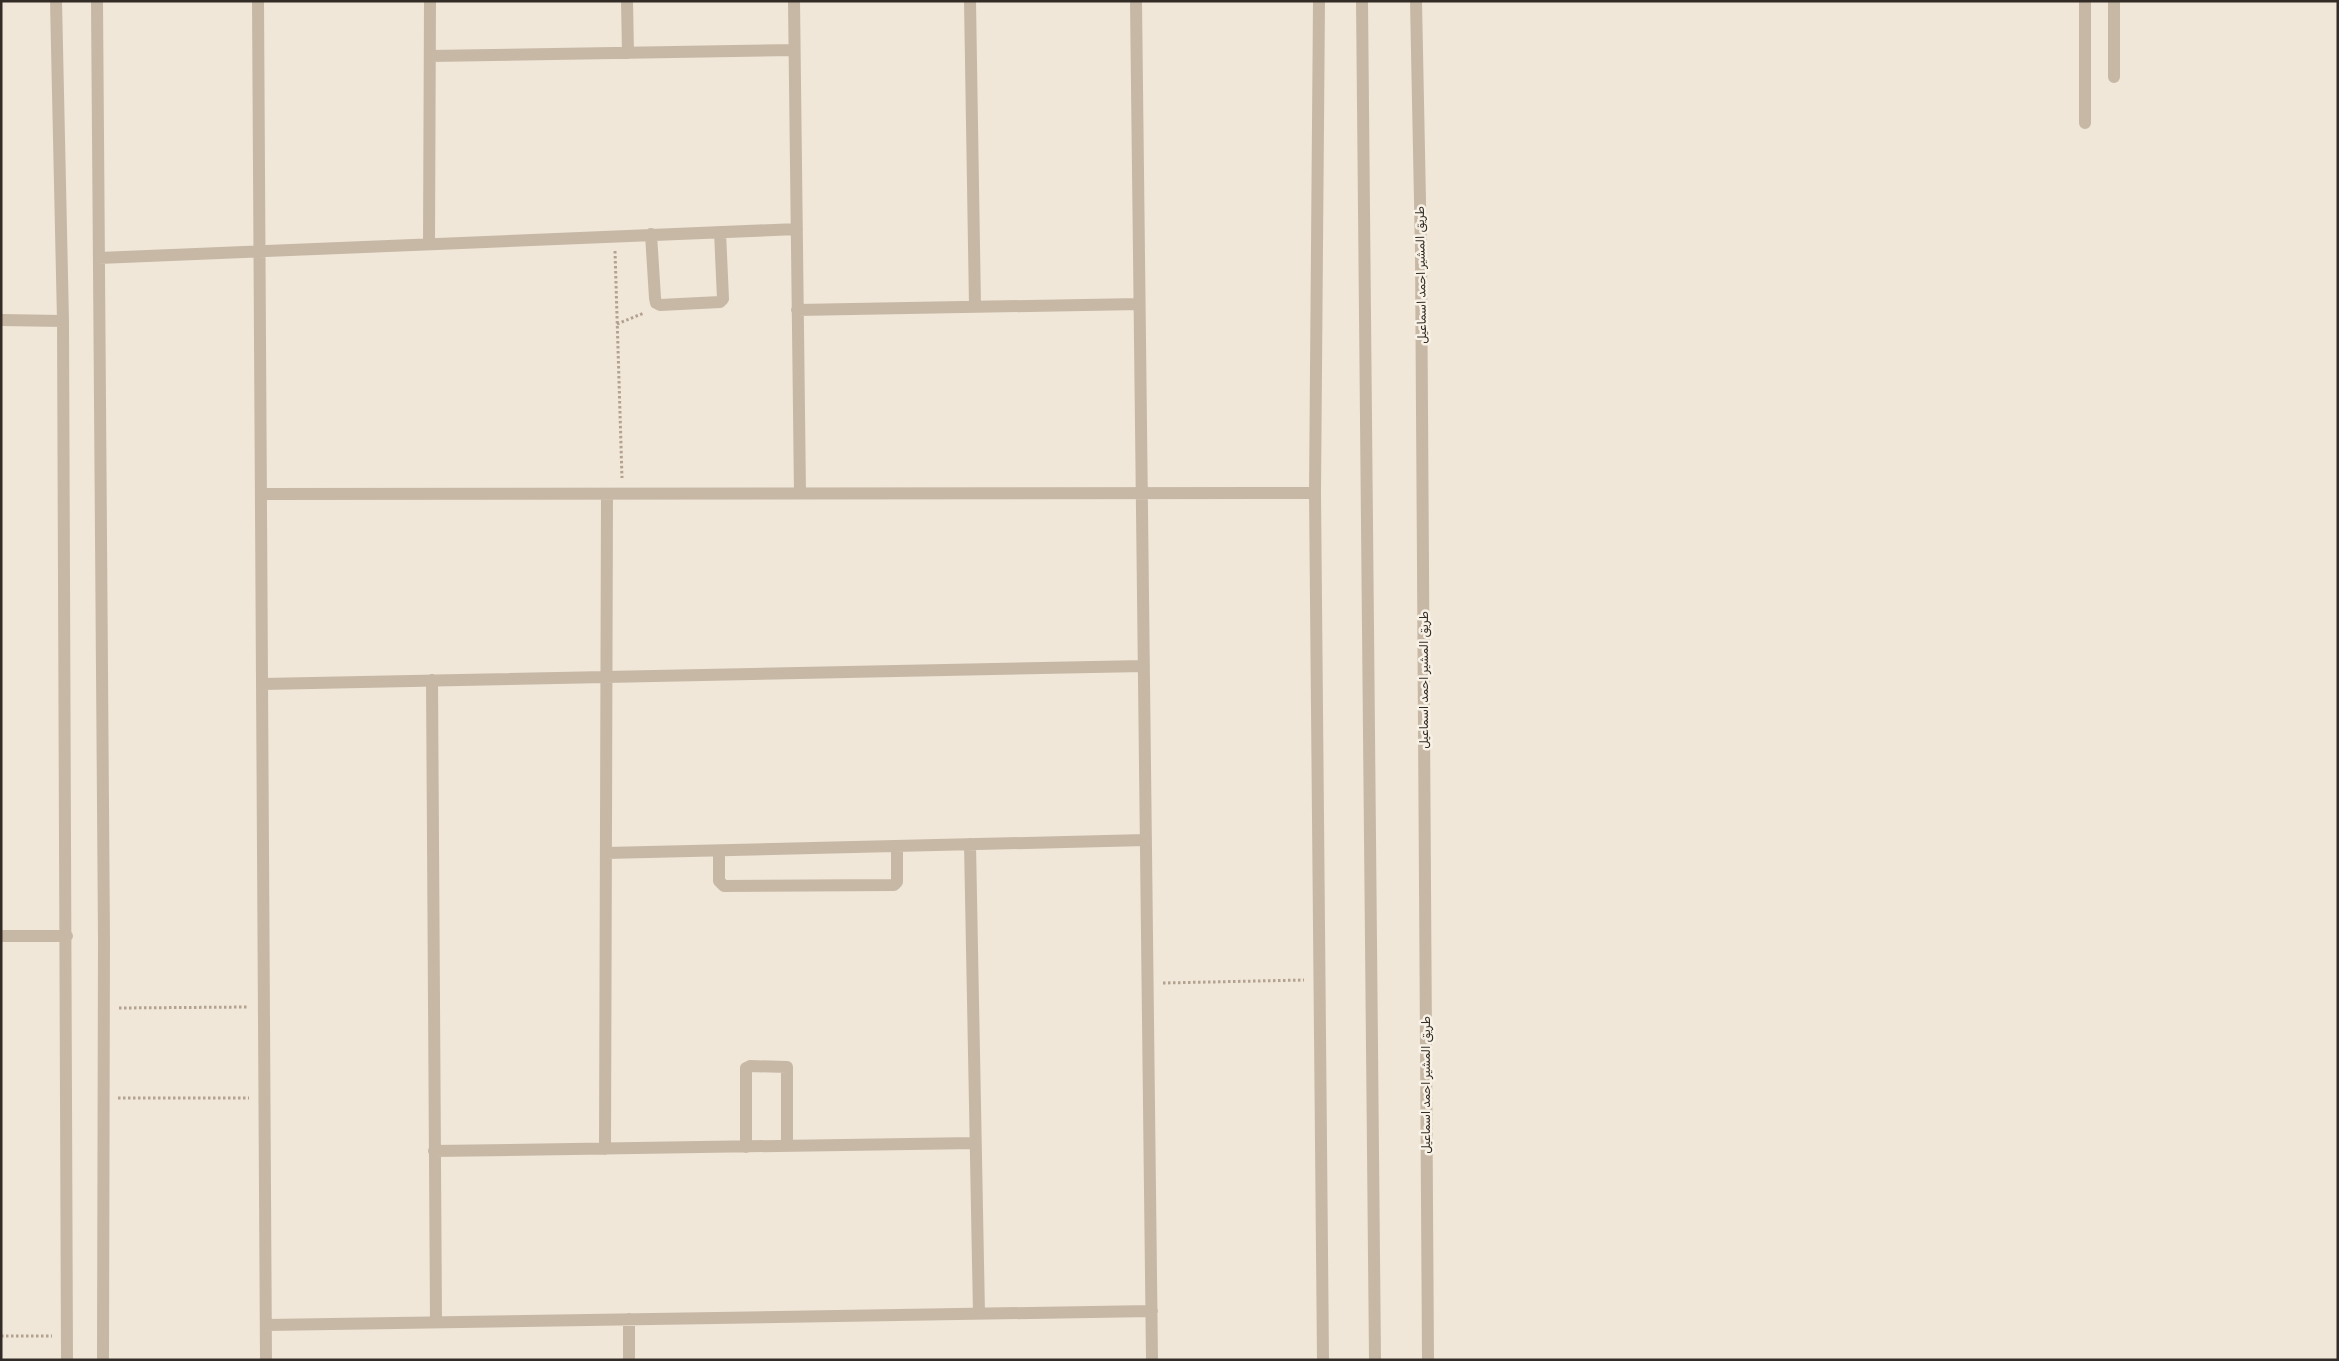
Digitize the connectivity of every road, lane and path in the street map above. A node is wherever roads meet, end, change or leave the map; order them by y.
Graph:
1 (56, 1) edge
2 (97, 1) edge
3 (258, 1) edge
4 (430, 1) edge
5 (626, 1) edge
6 (794, 1) edge
7 (970, 1) edge
8 (1136, 1) edge
9 (1319, 1) edge
10 (1362, 1) edge
11 (1416, 1) edge
12 (2084, 1) edge
13 (2114, 1) edge
14 (794, 50) junction
15 (628, 53) junction
16 (430, 56) junction
17 (2114, 77) dead end
18 (2085, 123) dead end
19 (797, 228) junction
20 (720, 232) junction
21 (651, 234) junction
22 (614, 236) junction
23 (429, 243) junction
24 (260, 250) junction
25 (99, 258) junction
26 (656, 303) junction
27 (1139, 304) junction
28 (975, 307) junction
29 (797, 310) junction
30 (1, 320) edge
31 (63, 321) junction
32 (617, 324) junction
33 (800, 493) junction
34 (1142, 493) junction
35 (1315, 493) junction
36 (262, 494) junction
37 (607, 494) junction
38 (622, 494) junction
39 (1144, 666) junction
40 (607, 677) junction
41 (432, 680) junction
42 (263, 684) junction
43 (1146, 840) junction
44 (970, 844) junction
45 (897, 846) junction
46 (718, 851) junction
47 (606, 854) junction
48 (1, 936) edge
49 (67, 936) junction
50 (1320, 980) junction
51 (1148, 984) junction
52 (264, 1007) junction
53 (103, 1008) junction
54 (265, 1098) junction
55 (103, 1099) junction
56 (975, 1144) junction
57 (787, 1146) junction
58 (746, 1147) junction
59 (604, 1149) junction
60 (434, 1151) junction
61 (1152, 1311) junction
62 (978, 1314) junction
63 (629, 1319) junction
64 (436, 1322) junction
65 (266, 1325) junction
66 (67, 1335) junction
67 (1, 1336) edge
68 (67, 1360) edge
69 (103, 1360) edge
70 (266, 1360) edge
71 (629, 1360) edge
72 (1152, 1360) edge
73 (1323, 1360) edge
74 (1375, 1360) edge
75 (1428, 1360) edge

1 - 31 street
2 - 25 street
3 - 24 street
4 - 16 street
5 - 15 street
6 - 14 street
7 - 28 street
8 - 27 street
9 - 35 street
10 - 74 street
11 - 75 street, طريق المشير احمد اسماعيل
12 - 18 street
13 - 17 street
14 - 15 street
14 - 19 street
15 - 16 street
16 - 23 street
19 - 20 street
19 - 29 street
20 - 21 street
20 - 26 street
21 - 22 street
21 - 26 street
22 - 23 street
22 - 32 path
23 - 24 street
24 - 25 street
24 - 36 street
25 - 53 street
26 - 32 path
27 - 28 street
27 - 34 street
28 - 29 street
29 - 33 street
30 - 31 street
31 - 49 street
32 - 38 path
33 - 34 street
33 - 38 street
34 - 35 street
34 - 39 street
35 - 50 street
36 - 37 street
36 - 42 street
37 - 38 street
37 - 40 street
39 - 40 street
39 - 43 street
40 - 41 street
40 - 47 street
41 - 42 street
41 - 60 street
42 - 52 street
43 - 44 street
43 - 51 street
44 - 45 street
44 - 56 street
45 - 46 street
45 - 46 street
46 - 47 street
47 - 59 street
48 - 49 street
49 - 66 street
50 - 51 path
50 - 73 street
51 - 61 street
52 - 53 path
52 - 54 street
53 - 55 street
54 - 55 path
54 - 65 street
55 - 69 street
56 - 57 street
56 - 62 street
57 - 58 street
57 - 58 street
58 - 59 street
59 - 60 street
60 - 64 street
61 - 62 street
61 - 72 street
62 - 63 street
63 - 64 street
63 - 71 street
64 - 65 street
65 - 70 street
66 - 67 path
66 - 68 street

